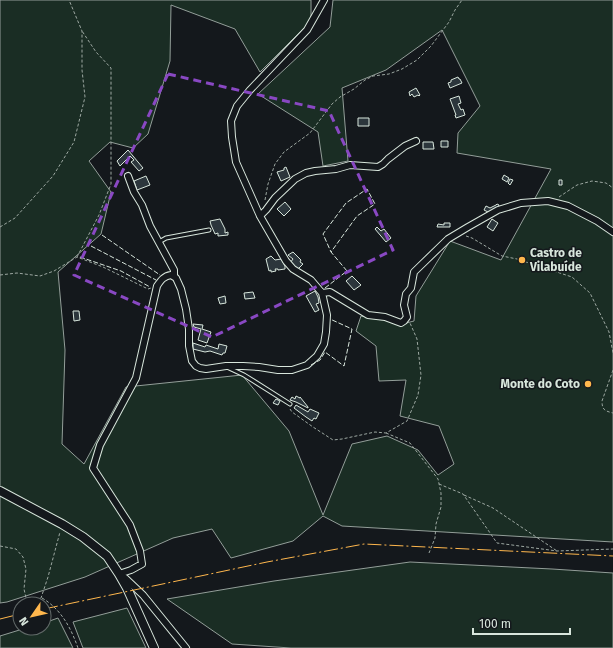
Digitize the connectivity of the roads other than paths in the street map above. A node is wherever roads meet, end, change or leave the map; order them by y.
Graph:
1 (324, 0) edge
2 (416, 141) dead end
3 (128, 176) dead end
4 (260, 216) junction
5 (209, 230) dead end
6 (613, 232) edge
7 (159, 243) junction
8 (174, 276) junction
9 (322, 293) junction
10 (226, 366) junction
11 (290, 404) dead end
12 (0, 490) edge
13 (119, 574) junction
14 (154, 648) edge
15 (186, 648) edge

1 - 4 street
2 - 4 street
3 - 7 street
4 - 9 street
5 - 7 lane
6 - 9 street
7 - 8 street
8 - 10 street
8 - 13 street
9 - 10 street
10 - 11 lane
12 - 13 main road
13 - 14 main road
13 - 15 street

